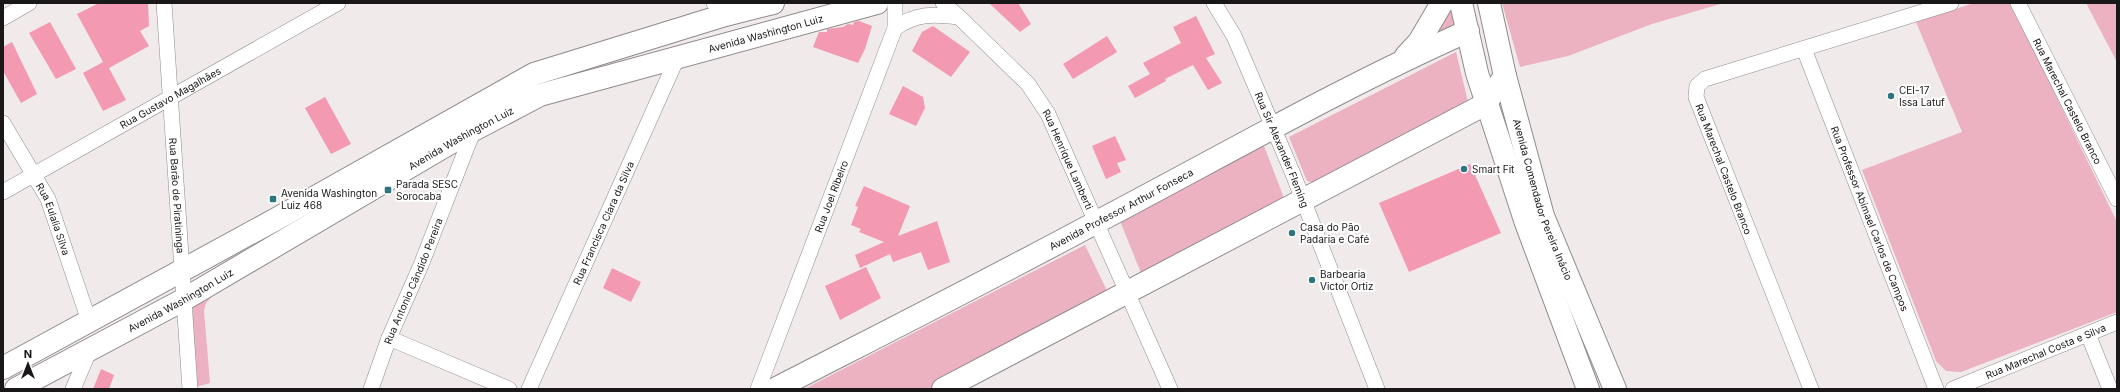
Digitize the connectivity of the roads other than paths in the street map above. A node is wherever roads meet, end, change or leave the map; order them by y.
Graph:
1 (29, 3) edge
2 (164, 3) edge
3 (338, 3) edge
4 (772, 3) edge
5 (877, 3) edge
6 (895, 3) edge
7 (943, 3) edge
8 (1214, 3) edge
9 (1442, 3) edge
10 (1461, 3) edge
11 (1488, 3) edge
12 (1950, 3) edge
13 (2018, 3) edge
14 (720, 9) edge
15 (959, 17) junction
16 (3, 18) edge
17 (895, 28) junction
18 (1468, 31) junction
19 (1497, 44) junction
20 (1804, 49) junction
21 (678, 56) junction
22 (1402, 60) junction
23 (1505, 76) junction
24 (171, 98) junction
25 (1486, 103) junction
26 (3, 123) edge
27 (1272, 128) junction
28 (474, 129) junction
29 (32, 175) junction
30 (3, 192) edge
31 (1301, 199) junction
32 (2117, 199) edge
33 (1096, 223) junction
34 (180, 270) junction
35 (1127, 291) junction
36 (183, 300) junction
37 (89, 321) junction
38 (2117, 322) edge
39 (2088, 334) junction
40 (389, 338) junction
41 (90, 349) junction
42 (3, 368) edge
43 (957, 386) edge
44 (16, 389) edge
45 (73, 389) edge
46 (190, 389) edge
47 (371, 389) edge
48 (509, 389) edge
49 (529, 389) edge
50 (758, 389) edge
51 (775, 389) edge
52 (1170, 389) edge
53 (1377, 389) edge
54 (1588, 389) edge
55 (1615, 389) edge
56 (1811, 389) edge
57 (1936, 389) edge
58 (1953, 389) edge
59 (2110, 389) edge

1 - 16 street
2 - 24 street, Rua Barão de Piratininga
3 - 24 street, Rua Gustavo Magalhães
4 - 14 main road, Avenida Washington Luiz
5 - 21 main road, Avenida Washington Luiz
6 - 17 street, Rua Joel Ribeiro
7 - 15 street, Rua Henrique Lamberti
8 - 27 street, Rua Sir Alexander Fleming
9 - 22 main road
10 - 18 main road, Avenida Comendador Pereira Inácio
11 - 19 main road, Avenida Comendador Pereira Inácio
12 - 20 street, Rua Marechal Castelo Branco
13 - 32 street, Rua Marechal Castelo Branco
14 - 34 main road, Avenida Washington Luiz
15 - 17 street
15 - 33 street, Rua Henrique Lamberti
17 - 50 street, Rua Joel Ribeiro
18 - 19 main road
18 - 22 main road, Avenida Professor Arthur Fonseca
18 - 25 main road, Avenida Comendador Pereira Inácio
19 - 23 main road, Avenida Comendador Pereira Inácio
20 - 56 street, Rua Marechal Castelo Branco
20 - 57 street, Rua Professor Abimael Carlos de Campos
21 - 28 main road, Avenida Washington Luiz
21 - 49 street, Rua Francisca Clara da Silva
22 - 27 main road, Avenida Professor Arthur Fonseca
23 - 25 main road
23 - 55 main road, Avenida Comendador Pereira Inácio
24 - 29 street, Rua Gustavo Magalhães
24 - 34 street, Rua Barão de Piratininga
25 - 31 main road
25 - 54 main road, Avenida Comendador Pereira Inácio
26 - 29 street, Rua Eulalia Silva
27 - 31 street, Rua Sir Alexander Fleming
27 - 33 main road, Avenida Professor Arthur Fonseca
28 - 36 main road, Avenida Washington Luiz
28 - 40 street, Rua Antonio Cândido Pereira
29 - 30 street, Rua Gustavo Magalhães
29 - 37 street, Rua Eulalia Silva
31 - 35 main road
31 - 53 street, Rua Sir Alexander Fleming
33 - 35 street, Rua Henrique Lamberti
33 - 51 main road, Avenida Professor Arthur Fonseca
34 - 36 street, Rua Barão de Piratininga
34 - 37 main road, Avenida Washington Luiz
35 - 43 main road
35 - 52 street, Rua Henrique Lamberti
36 - 41 main road, Avenida Washington Luiz
36 - 46 street, Rua Barão de Piratininga
37 - 42 main road, Avenida Washington Luiz
38 - 39 street, Rua Marechal Costa e Silva
39 - 58 street, Rua Marechal Costa e Silva
39 - 59 street
40 - 47 street, Rua Antonio Cândido Pereira
40 - 48 street
41 - 44 main road, Avenida Washington Luiz
41 - 45 street

